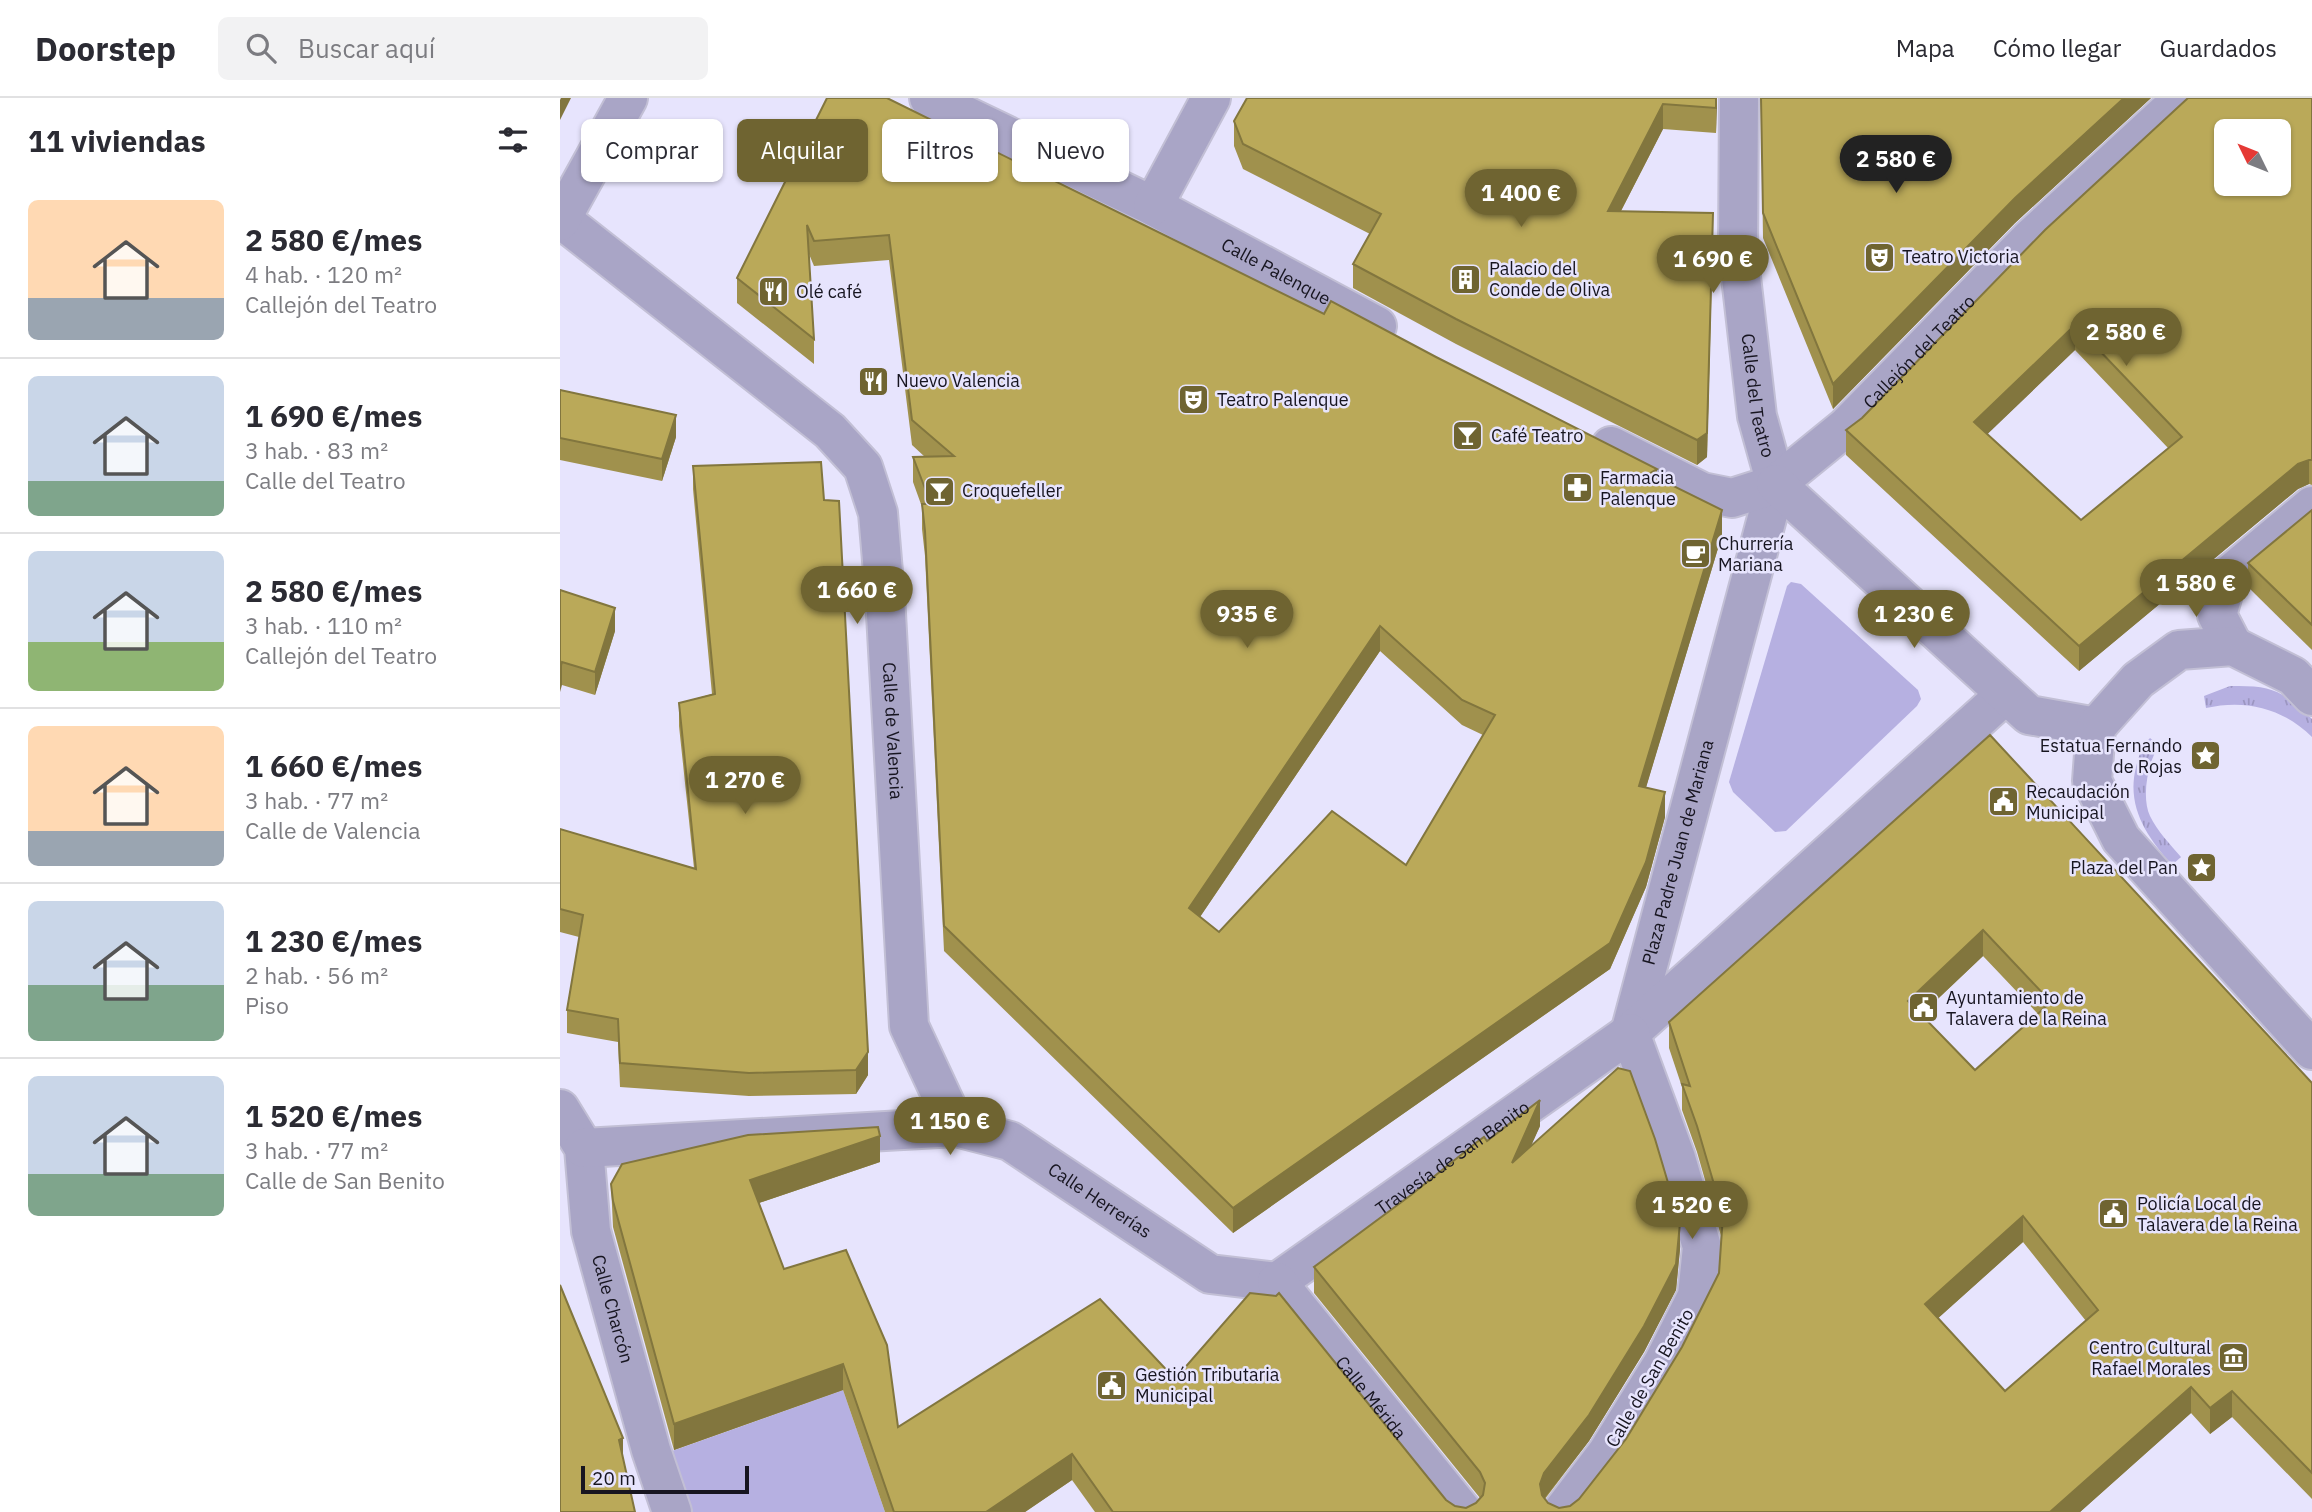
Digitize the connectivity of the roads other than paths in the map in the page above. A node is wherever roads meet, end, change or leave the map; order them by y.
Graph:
1 (628, 98) edge
2 (929, 98) edge
3 (1211, 98) edge
4 (1739, 98) edge
5 (2183, 98) edge
6 (1153, 206) junction
7 (560, 220) edge
8 (1409, 344) edge
9 (1580, 430) edge
10 (1776, 484) junction
11 (2312, 506) edge
12 (2233, 646) junction
13 (2006, 694) junction
14 (2312, 696) edge
15 (2096, 727) junction
16 (1630, 1032) junction
17 (2312, 1050) edge
18 (560, 1109) edge
19 (956, 1127) junction
20 (584, 1148) junction
21 (1277, 1282) junction
22 (672, 1512) edge
23 (1463, 1512) edge
24 (1562, 1512) edge

1 - 7 street
2 - 6 street, Calle Palenque
3 - 6 street
4 - 10 street, Calle del Teatro
5 - 10 street, Callejón del Teatro
6 - 8 street, Calle Palenque
7 - 19 street, Calle de Valencia
9 - 10 street
10 - 13 street
10 - 16 street, Plaza Padre Juan de Mariana
11 - 12 street
12 - 14 street
12 - 15 street
13 - 15 street
13 - 16 street
15 - 17 street
16 - 21 street, Travesía de San Benito
16 - 24 street, Calle de San Benito
18 - 20 street, Calle Charcón
19 - 20 street, Calle Herrerías
19 - 21 street, Calle Herrerías
20 - 22 street, Calle Charcón
21 - 23 street, Calle Mérida

